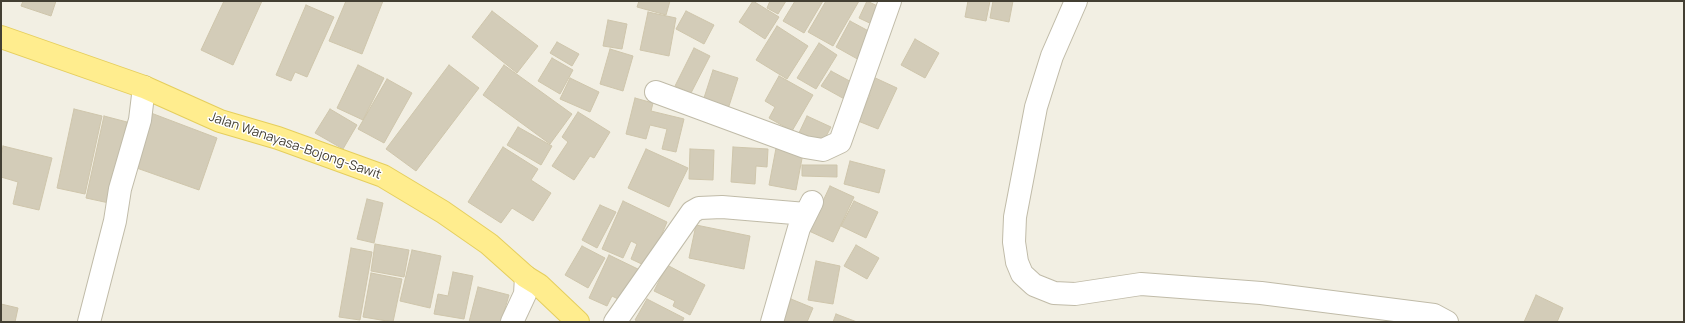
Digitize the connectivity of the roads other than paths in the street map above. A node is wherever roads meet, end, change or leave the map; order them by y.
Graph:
1 (890, 1) edge
2 (1076, 1) edge
3 (1, 37) edge
4 (144, 87) junction
5 (656, 92) dead end
6 (526, 277) junction
7 (89, 322) edge
8 (512, 322) edge
9 (578, 322) edge
10 (615, 322) edge
11 (772, 322) edge
12 (1447, 322) edge

1 - 5 street
2 - 12 street
3 - 4 main road, Jalan Wanayasa-Bojong-Sawit
4 - 6 main road, Jalan Wanayasa-Bojong-Sawit
4 - 7 street
6 - 8 street
6 - 9 main road, Jalan Wanayasa-Bojong-Sawit
10 - 11 street

